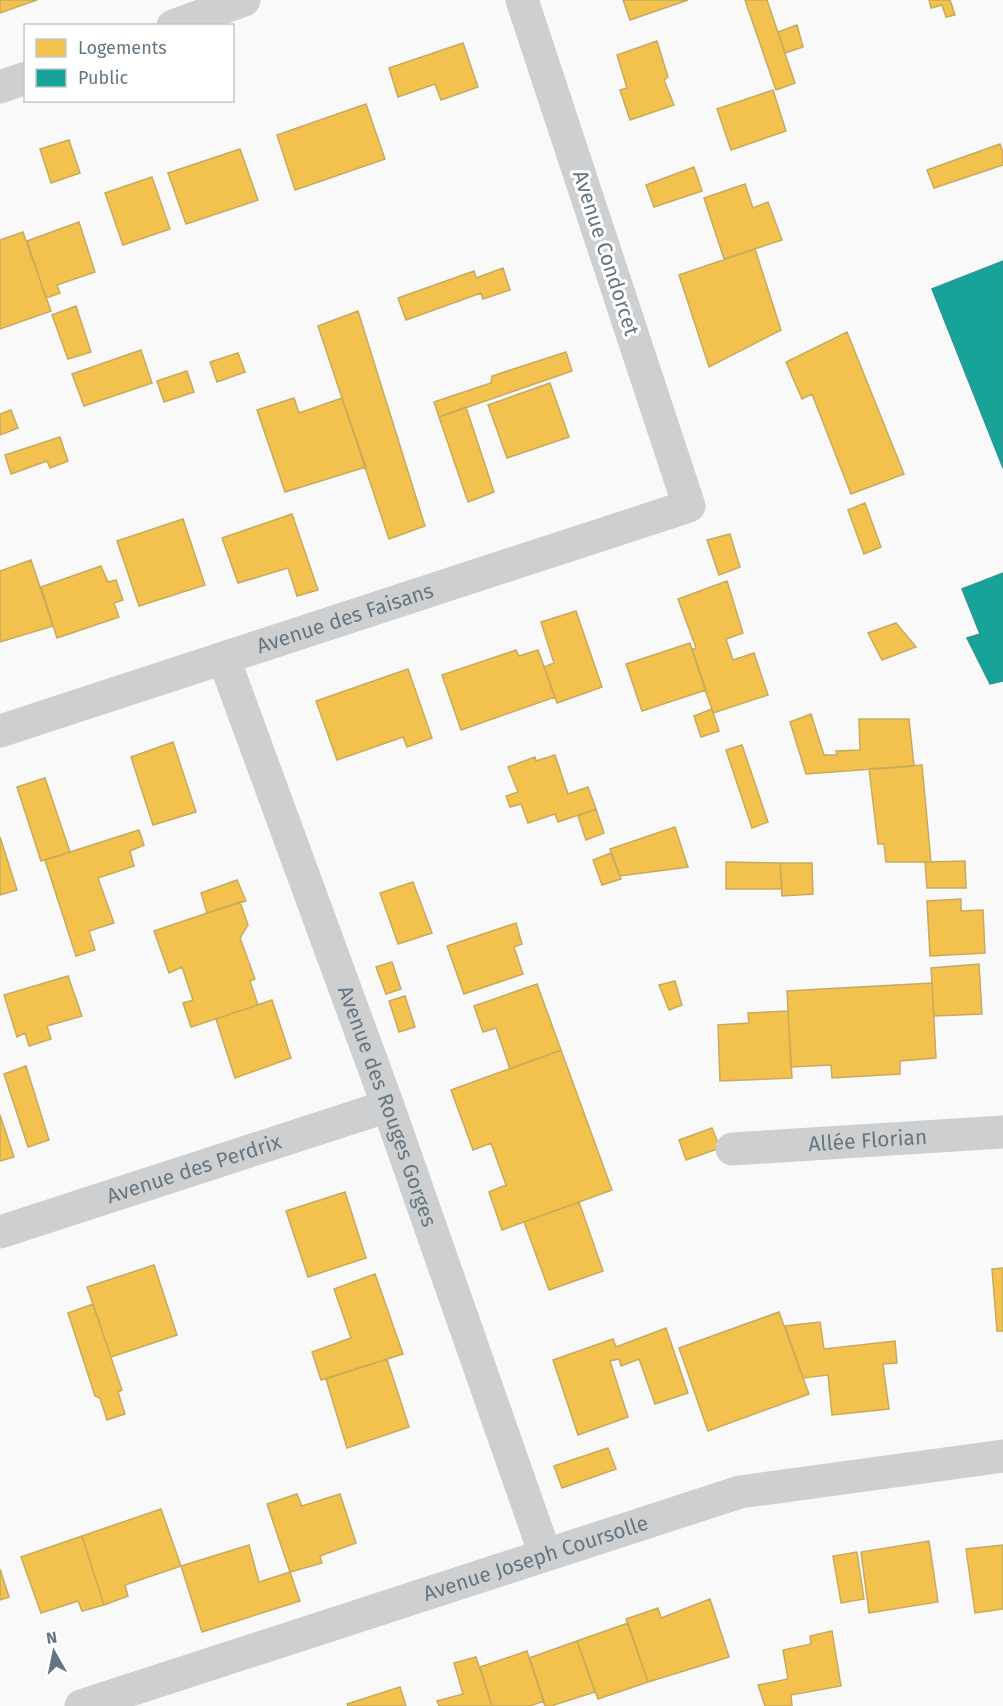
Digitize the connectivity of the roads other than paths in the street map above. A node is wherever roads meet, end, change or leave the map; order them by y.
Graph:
1 (244, 0) edge
2 (522, 0) edge
3 (178, 24) edge
4 (24, 79) edge
5 (0, 87) edge
6 (689, 506) joint
7 (224, 659) junction
8 (0, 731) edge
9 (388, 1106) junction
10 (1003, 1132) edge
11 (732, 1149) dead end
12 (0, 1232) edge
13 (1003, 1456) edge
14 (545, 1554) junction
15 (81, 1706) edge

1 - 3 street
2 - 6 street, Avenue Condorcet
4 - 5 street
6 - 7 street, Avenue des Faisans
7 - 8 street, Avenue des Faisans
7 - 9 street, Avenue des Rouges Gorges
9 - 12 street, Avenue des Perdrix
9 - 14 street, Avenue des Rouges Gorges
10 - 11 street, Allée Florian
13 - 14 street, Avenue Joseph Coursolle
14 - 15 street, Avenue Joseph Coursolle

